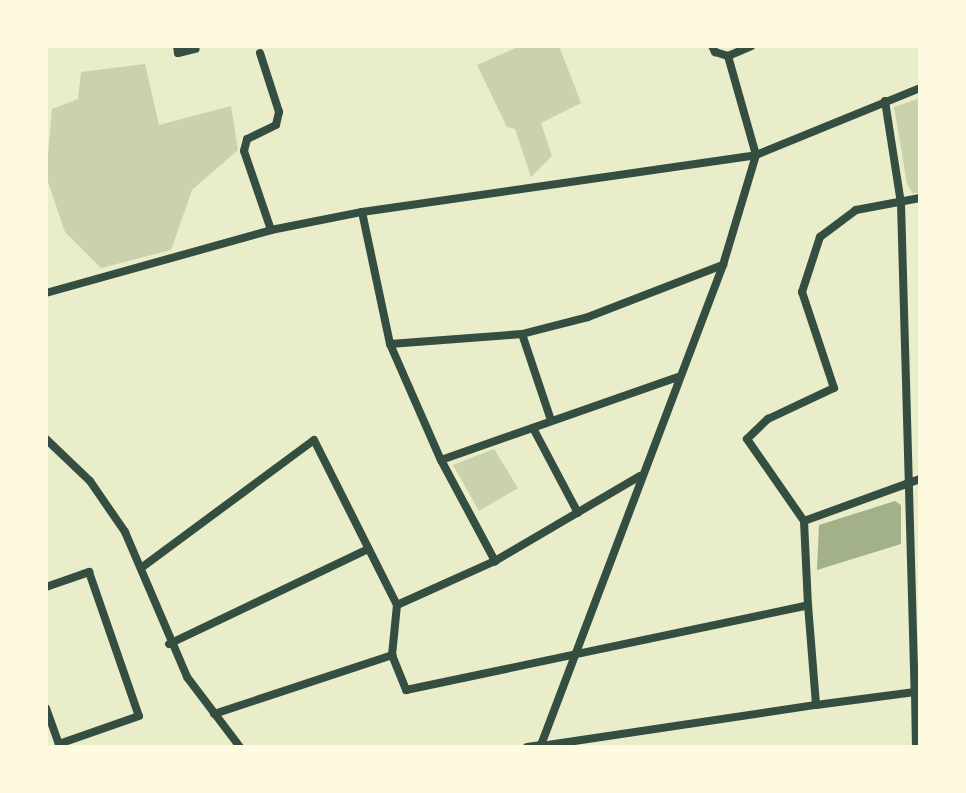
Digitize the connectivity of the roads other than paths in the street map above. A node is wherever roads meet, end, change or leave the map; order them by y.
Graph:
1 (177, 46) edge
2 (712, 46) edge
3 (751, 46) edge
4 (196, 49) dead end
5 (260, 53) dead end
6 (728, 56) junction
7 (920, 88) edge
8 (885, 101) junction
9 (756, 155) junction
10 (920, 198) edge
11 (901, 203) junction
12 (362, 212) junction
13 (271, 230) junction
14 (723, 265) junction
15 (46, 293) edge
16 (522, 334) junction
17 (390, 344) junction
18 (678, 377) junction
19 (551, 420) junction
20 (533, 428) junction
21 (46, 439) edge
22 (441, 460) junction
23 (641, 475) junction
24 (920, 479) edge
25 (910, 483) junction
26 (578, 513) junction
27 (804, 521) junction
28 (368, 549) junction
29 (495, 561) junction
30 (141, 568) junction
31 (46, 587) edge
32 (397, 605) junction
33 (808, 605) junction
34 (169, 644) junction
35 (574, 652) junction
36 (392, 655) junction
37 (915, 692) junction
38 (816, 705) junction
39 (46, 708) edge
40 (214, 714) junction
41 (59, 745) edge
42 (541, 746) edge
43 (240, 747) edge
44 (527, 747) edge
45 (916, 747) edge

1 - 4 street
2 - 6 street
3 - 6 street
5 - 13 street
6 - 9 street
7 - 8 street
8 - 9 street
8 - 11 street
9 - 12 street
9 - 14 street
10 - 11 street
11 - 25 street
11 - 27 street
12 - 13 street
12 - 17 street
13 - 15 street
14 - 16 street
14 - 18 street
16 - 17 street
16 - 19 street
17 - 22 street
18 - 19 street
18 - 23 street
19 - 20 street
20 - 22 street
20 - 26 street
21 - 30 street
22 - 29 street
23 - 26 street
23 - 35 street
24 - 25 street
25 - 27 street
25 - 37 street
26 - 29 street
27 - 33 street
28 - 30 street
28 - 32 street
28 - 34 street
29 - 32 street
30 - 34 street
31 - 41 street
32 - 36 street
33 - 35 street
33 - 38 street
34 - 40 street
35 - 36 street
35 - 42 street
36 - 40 street
37 - 38 street
37 - 45 street
38 - 42 street
39 - 41 street
40 - 43 street
42 - 44 street

